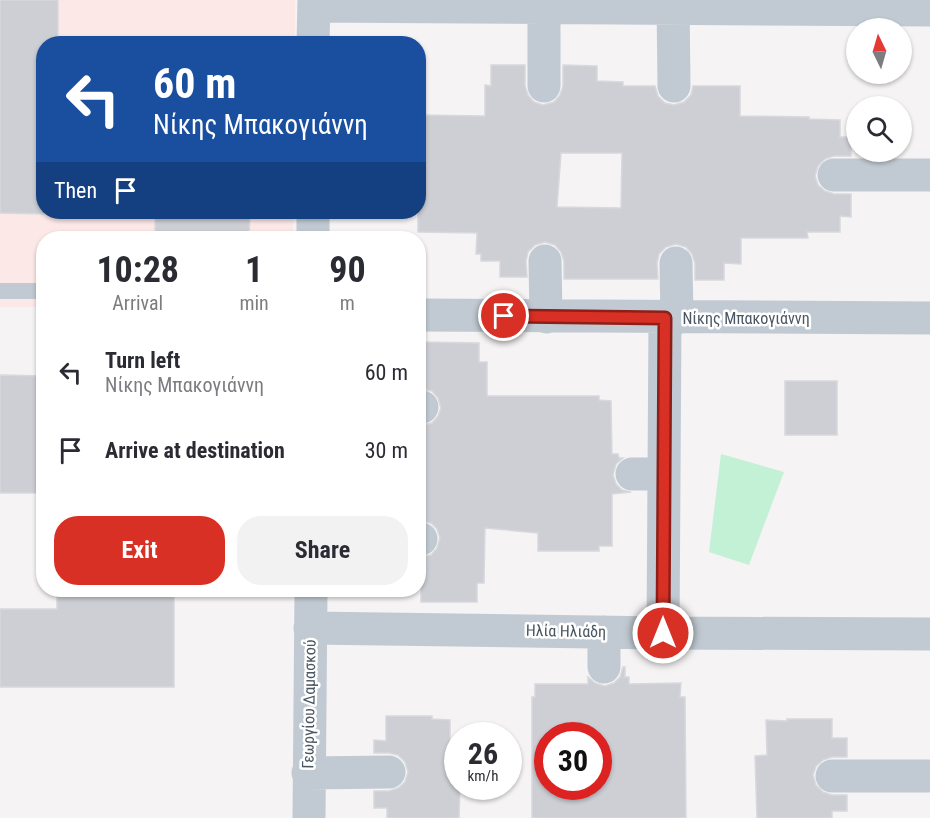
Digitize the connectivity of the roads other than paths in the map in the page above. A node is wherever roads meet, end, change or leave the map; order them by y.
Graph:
1 (314, 3) edge
2 (544, 3) edge
3 (673, 4) edge
4 (930, 10) edge
5 (313, 36) edge
6 (544, 86) dead end
7 (674, 86) dead end
8 (834, 175) dead end
9 (930, 175) edge
10 (545, 261) dead end
11 (676, 263) dead end
12 (0, 291) edge
13 (36, 291) edge
14 (426, 315) edge
15 (546, 317) junction
16 (671, 318) junction
17 (930, 318) edge
18 (311, 597) edge
19 (310, 628) junction
20 (604, 632) junction
21 (663, 633) junction
22 (930, 634) edge
23 (604, 667) dead end
24 (389, 772) dead end
25 (309, 773) junction
26 (832, 776) dead end
27 (930, 776) edge
28 (309, 818) edge

1 - 2 street
1 - 5 street
2 - 3 street
2 - 6 street
3 - 4 street
3 - 7 street
8 - 9 street
10 - 15 street
11 - 16 street
12 - 13 lane
14 - 15 street, Νίκης Μπακογιάννη
15 - 16 street, Νίκης Μπακογιάννη
16 - 17 street, Νίκης Μπακογιάννη
16 - 21 street
18 - 19 street, Γεωργίου Δαμασκού
19 - 20 street, Ηλία Ηλιάδη
19 - 25 street, Γεωργίου Δαμασκού
20 - 21 street, Ηλία Ηλιάδη
20 - 23 street
21 - 22 street, Ηλία Ηλιάδη
24 - 25 street
25 - 28 street, Γεωργίου Δαμασκού
26 - 27 street

